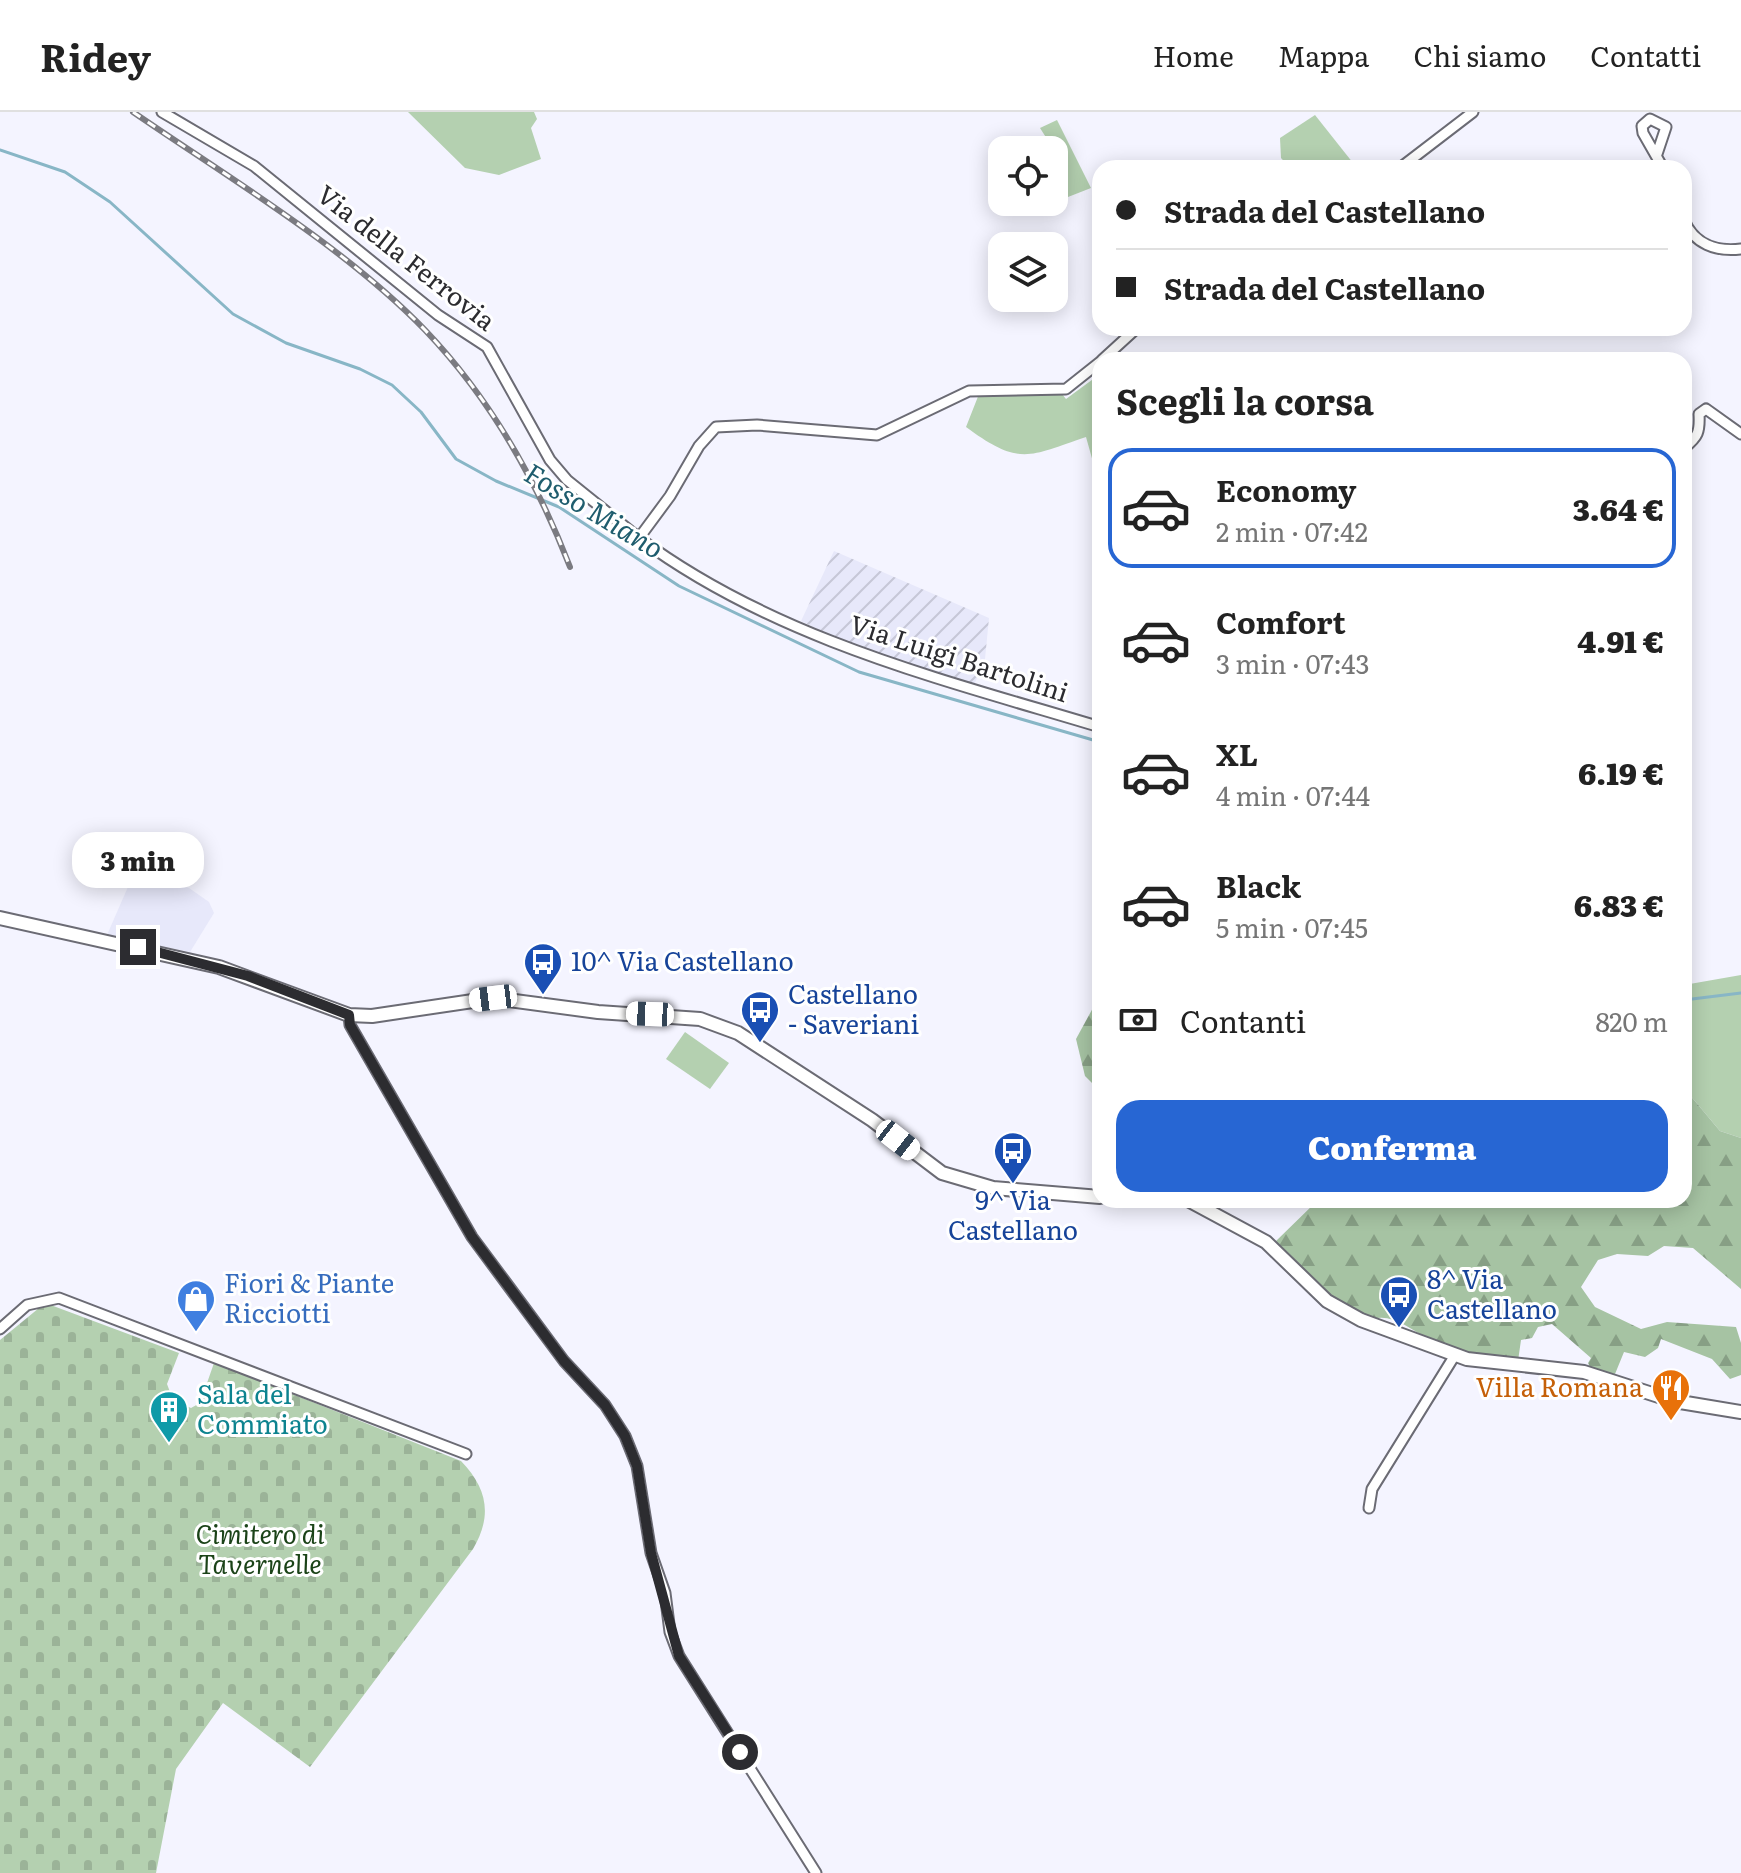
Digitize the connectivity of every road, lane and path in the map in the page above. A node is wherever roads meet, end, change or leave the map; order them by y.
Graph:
1 (162, 112) edge
2 (1473, 112) edge
3 (1657, 154) dead end
4 (1410, 160) edge
5 (1660, 160) edge
6 (1692, 231) edge
7 (1741, 249) edge
8 (1128, 336) edge
9 (1111, 352) edge
10 (1092, 368) edge
11 (1741, 434) edge
12 (1692, 442) edge
13 (639, 538) junction
14 (1092, 725) edge
15 (0, 918) edge
16 (349, 1015) junction
17 (1092, 1196) edge
18 (1203, 1208) edge
19 (0, 1329) edge
20 (1455, 1355) junction
21 (1741, 1412) edge
22 (466, 1454) dead end
23 (1369, 1508) dead end
24 (816, 1873) edge

1 - 13 street, Via della Ferrovia
2 - 4 street
3 - 5 street
6 - 7 street
8 - 9 street
10 - 13 street
11 - 12 street
13 - 14 street, Via Luigi Bartolini
15 - 16 street
16 - 17 street
16 - 24 street
18 - 20 street
19 - 22 street
20 - 21 street
20 - 23 street

